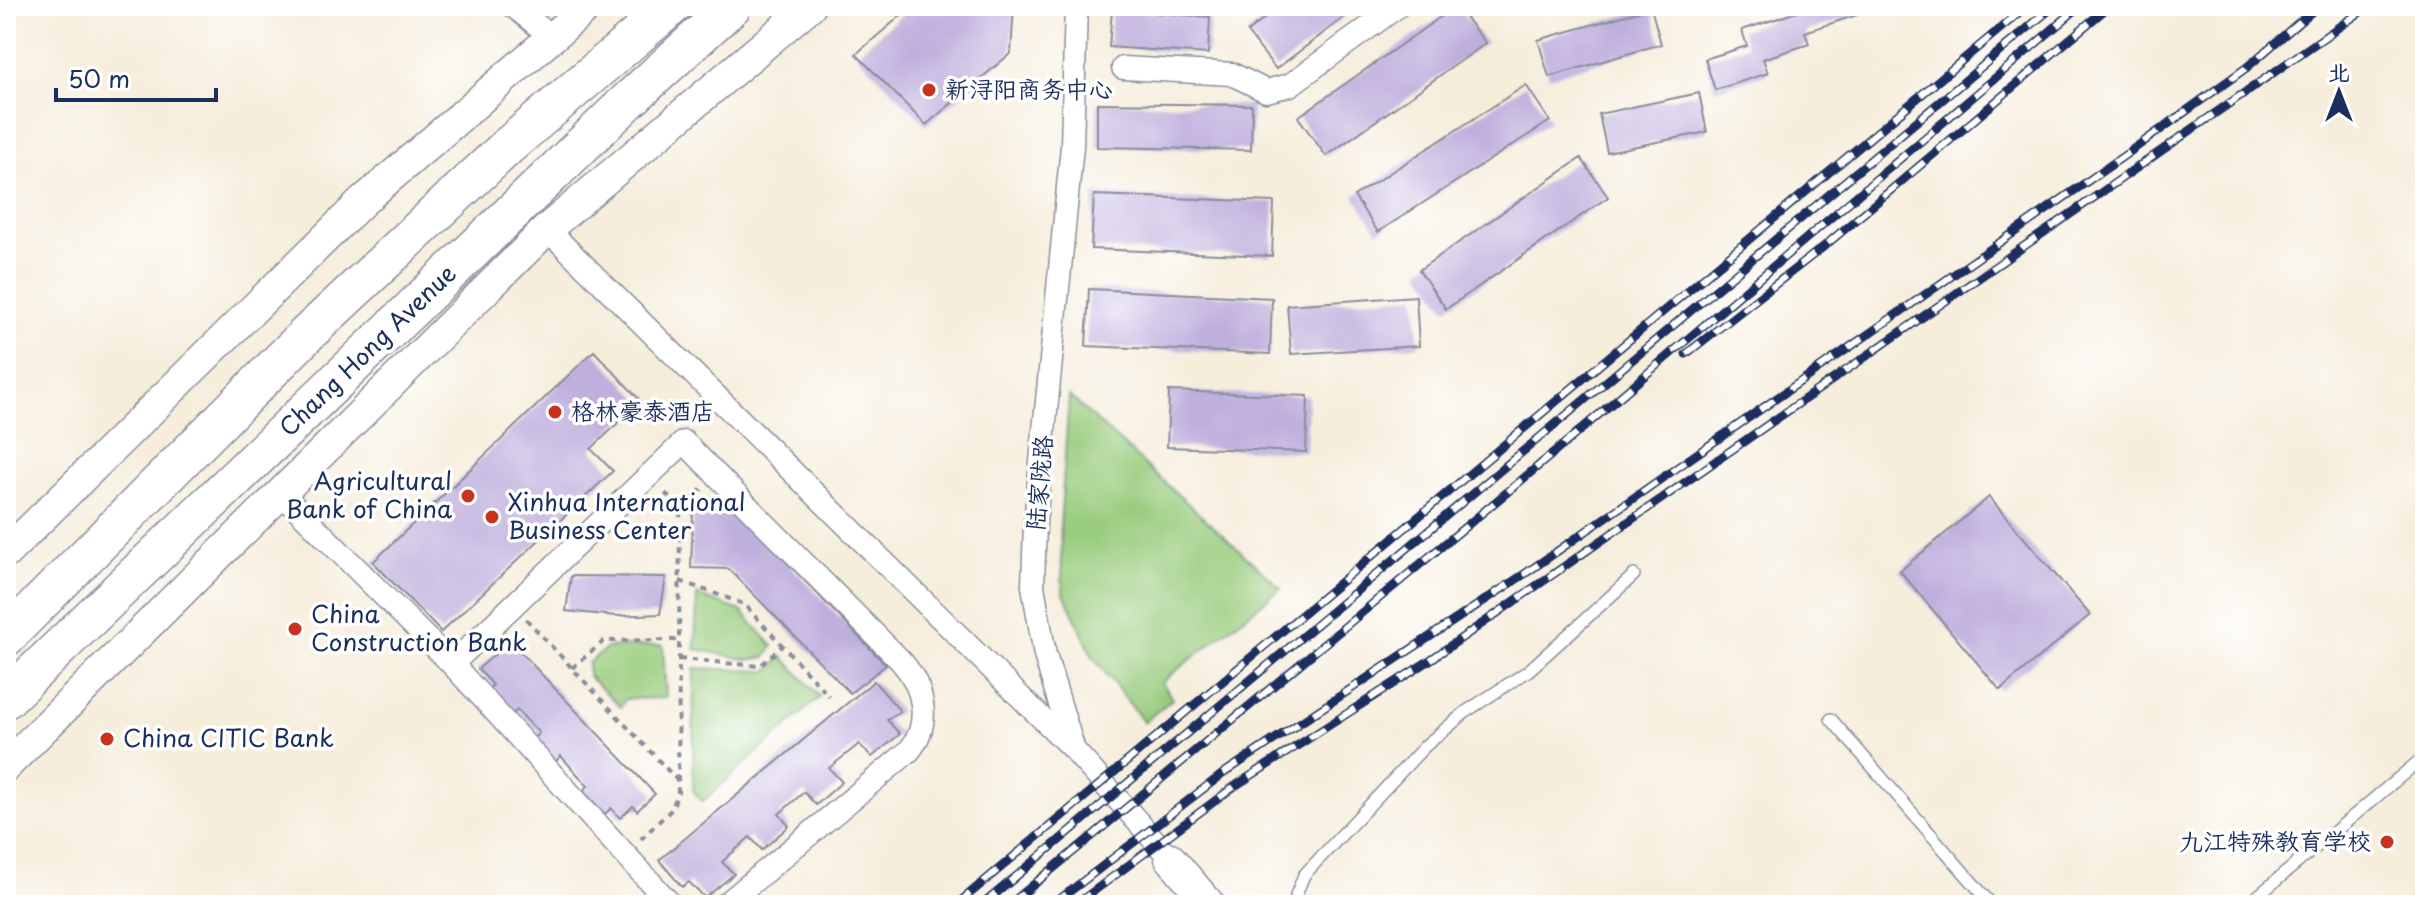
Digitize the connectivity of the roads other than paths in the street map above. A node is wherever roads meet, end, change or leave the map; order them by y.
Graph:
1 (513, 6) edge
2 (588, 6) edge
3 (672, 6) edge
4 (732, 6) edge
5 (810, 6) edge
6 (1076, 6) edge
7 (1398, 6) edge
8 (552, 37) junction
9 (1123, 68) dead end
10 (547, 229) junction
11 (281, 493) junction
12 (6, 553) edge
13 (1634, 575) dead end
14 (6, 637) edge
15 (452, 664) junction
16 (6, 699) edge
17 (1831, 719) dead end
18 (1073, 749) junction
19 (2425, 756) edge
20 (6, 766) edge
21 (1170, 858) joint
22 (671, 905) edge
23 (725, 905) edge
24 (1210, 905) edge
25 (1297, 905) edge
26 (1992, 905) edge
27 (2247, 905) edge

1 - 8 street
2 - 8 street
3 - 14 highway
4 - 16 highway, Chang Hong Avenue
5 - 10 street
6 - 18 street, 陆家陇路
7 - 9 street
8 - 12 street
10 - 11 street
10 - 18 street
11 - 15 street
11 - 20 street
13 - 25 lane
15 - 22 street
15 - 23 street
17 - 26 lane
18 - 21 street, 陆家陇路
19 - 27 lane
21 - 24 street, 陆家陇路

